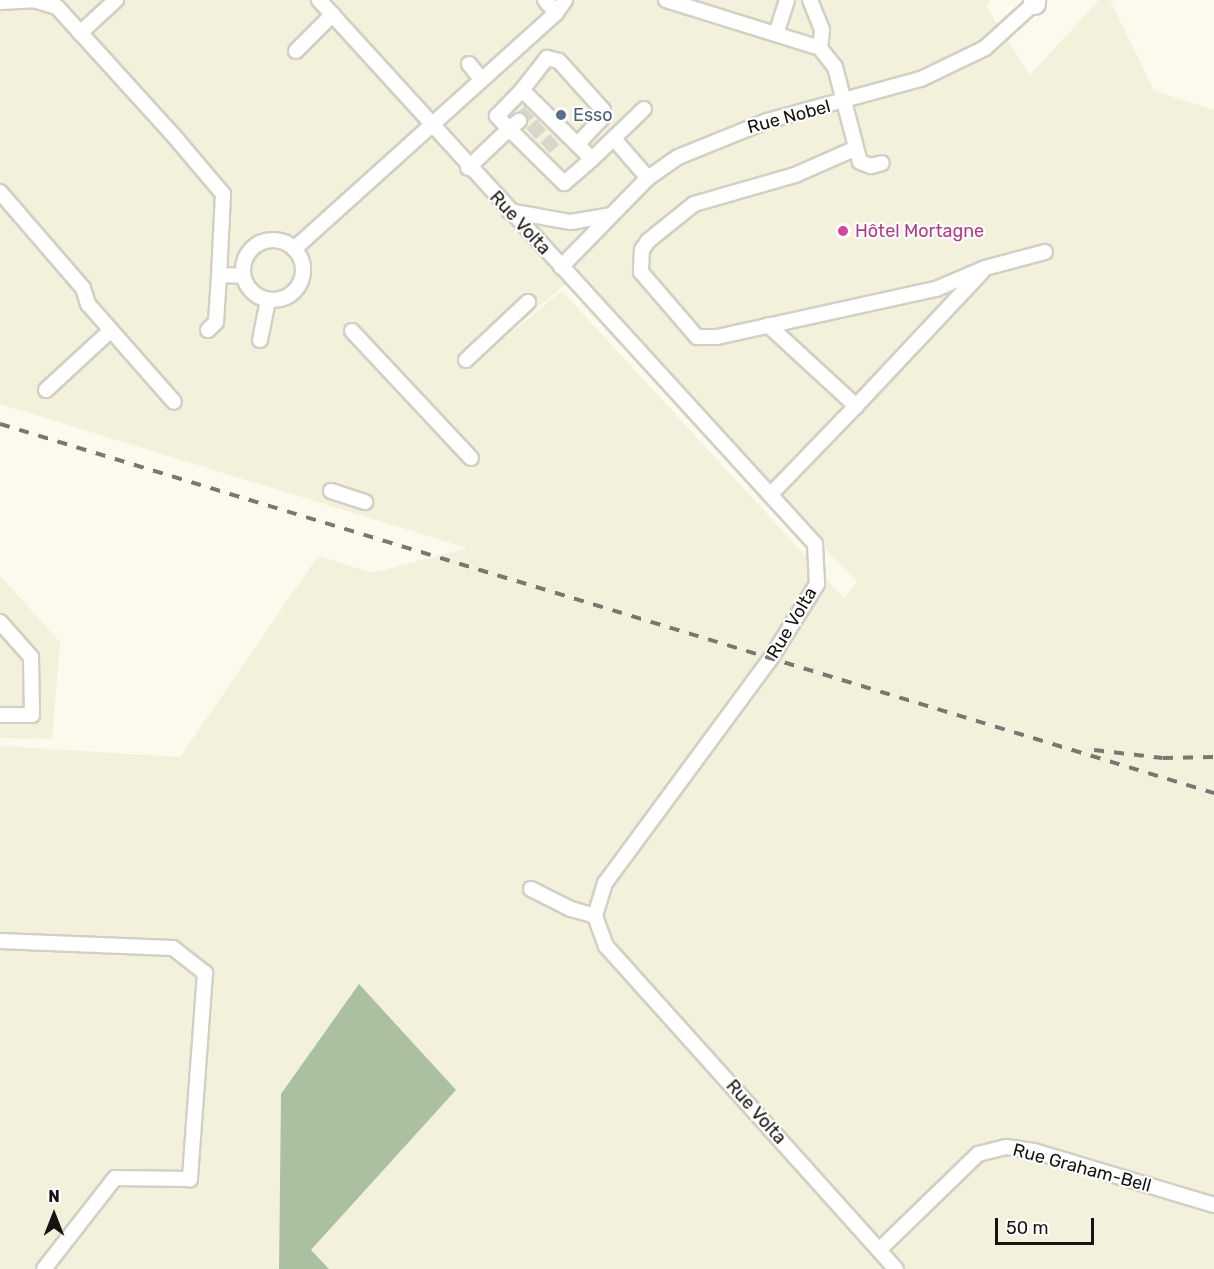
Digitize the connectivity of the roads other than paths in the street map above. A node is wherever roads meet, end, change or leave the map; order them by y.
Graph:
1 (116, 0) edge
2 (319, 0) edge
3 (545, 0) edge
4 (565, 0) edge
5 (666, 0) edge
6 (787, 0) edge
7 (810, 0) edge
8 (1035, 1) edge
9 (0, 2) edge
10 (556, 13) junction
11 (333, 14) junction
12 (80, 33) junction
13 (776, 34) junction
14 (820, 48) junction
15 (296, 51) dead end
16 (469, 64) dead end
17 (481, 79) junction
18 (522, 90) junction
19 (844, 102) junction
20 (644, 110) dead end
21 (429, 124) junction
22 (514, 125) junction
23 (614, 139) junction
24 (550, 143) junction
25 (578, 144) junction
26 (854, 149) junction
27 (592, 159) junction
28 (882, 163) dead end
29 (468, 168) junction
30 (648, 178) junction
31 (0, 192) edge
32 (507, 211) junction
33 (615, 213) junction
34 (294, 249) junction
35 (1045, 252) dead end
36 (561, 267) junction
37 (986, 268) junction
38 (219, 275) junction
39 (243, 276) junction
40 (268, 300) junction
41 (528, 302) dead end
42 (768, 325) junction
43 (111, 330) junction
44 (208, 330) dead end
45 (352, 331) dead end
46 (260, 340) dead end
47 (466, 360) dead end
48 (46, 390) dead end
49 (174, 402) dead end
50 (856, 406) junction
51 (471, 458) dead end
52 (331, 491) dead end
53 (770, 495) junction
54 (365, 502) dead end
55 (0, 622) edge
56 (0, 714) edge
57 (531, 889) dead end
58 (595, 916) junction
59 (0, 941) edge
60 (1214, 1205) edge
61 (879, 1250) junction
62 (44, 1269) edge
63 (896, 1269) edge

1 - 12 street
2 - 11 street, Rue Volta
3 - 10 street
4 - 10 street
5 - 13 street
6 - 13 street
7 - 14 street
8 - 19 street, Rue Nobel
9 - 12 street
10 - 17 street
11 - 15 street
11 - 21 street, Rue Volta
12 - 38 street
13 - 14 street
14 - 19 street
16 - 17 street
17 - 21 street
18 - 22 street
18 - 24 street
18 - 25 street
19 - 26 street
19 - 30 street, Rue Nobel
20 - 23 street
21 - 29 street, Rue Volta
21 - 34 street
22 - 24 street
22 - 29 street
23 - 27 street
23 - 30 street
24 - 25 street
24 - 27 street
25 - 27 street
26 - 28 street
26 - 42 street
29 - 32 street, Rue Volta
30 - 33 street, Rue Nobel
31 - 43 street
32 - 33 street
32 - 36 street, Rue Volta
33 - 36 street, Rue Nobel
34 - 39 street
34 - 40 street
35 - 37 street
36 - 53 street, Rue Volta
37 - 42 street
37 - 50 street
38 - 39 street
38 - 44 street
39 - 40 street
40 - 46 street
41 - 47 street
42 - 50 street
43 - 48 street
43 - 49 street
45 - 51 street
50 - 53 street
52 - 54 street
53 - 58 street, Rue Volta
55 - 56 street
57 - 58 street
58 - 61 street, Rue Volta
59 - 62 street
60 - 61 street, Rue Graham-Bell
61 - 63 street, Rue Volta

